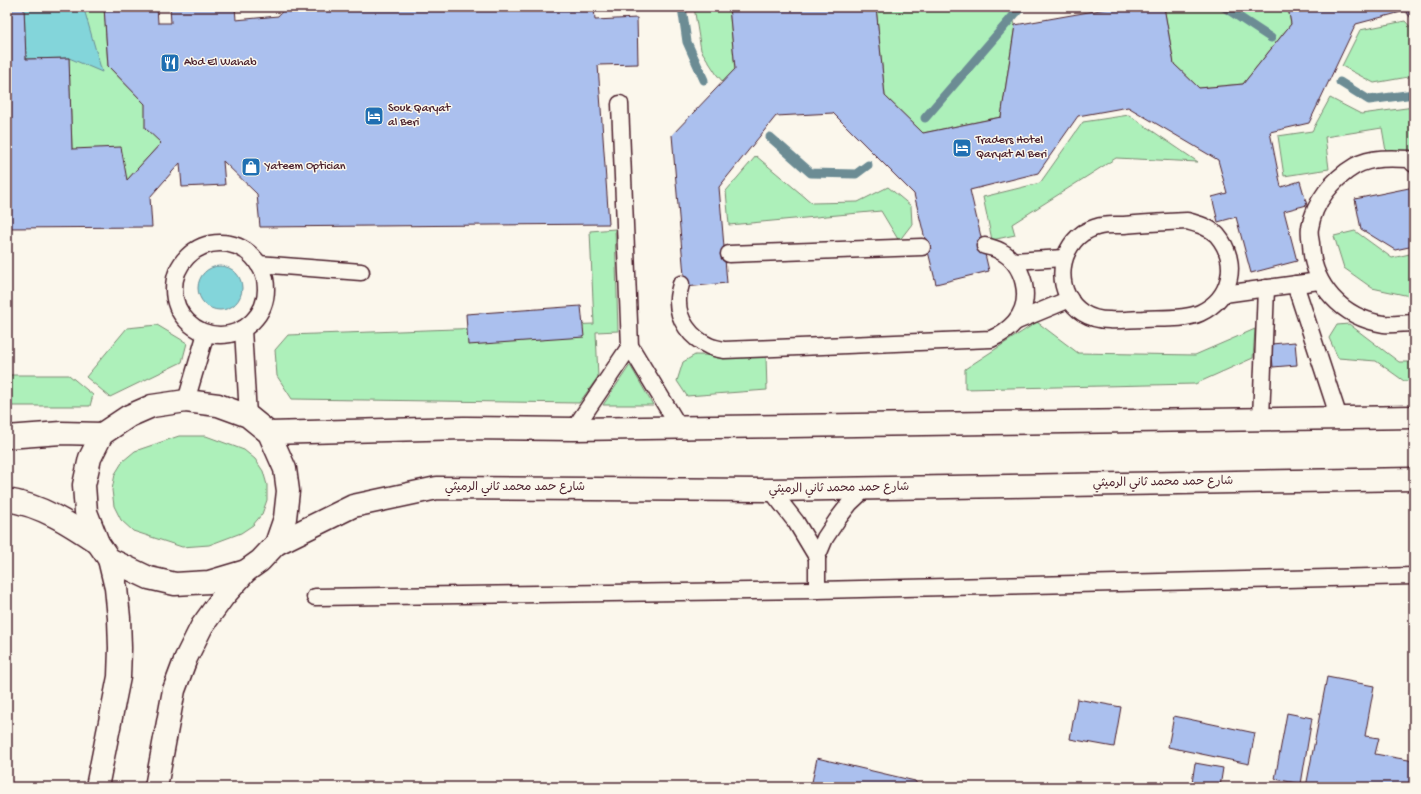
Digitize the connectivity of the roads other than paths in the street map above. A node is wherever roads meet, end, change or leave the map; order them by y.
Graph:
1 (620, 104) dead end
2 (1414, 164) edge
3 (985, 246) dead end
4 (922, 247) dead end
5 (729, 254) dead end
6 (1064, 258) junction
7 (1013, 261) junction
8 (258, 264) junction
9 (361, 272) dead end
10 (1319, 281) junction
11 (681, 284) dead end
12 (1295, 284) junction
13 (1266, 288) junction
14 (1224, 294) junction
15 (1070, 299) junction
16 (1017, 321) junction
17 (1414, 323) edge
18 (243, 329) junction
19 (206, 333) junction
20 (630, 346) junction
21 (186, 401) junction
22 (248, 416) junction
23 (1414, 417) edge
24 (1339, 418) junction
25 (1261, 419) junction
26 (679, 427) junction
27 (574, 429) junction
28 (269, 433) junction
29 (102, 434) junction
30 (7, 437) edge
31 (1414, 479) edge
32 (866, 488) junction
33 (771, 490) junction
34 (7, 500) edge
35 (276, 544) junction
36 (103, 551) junction
37 (817, 558) junction
38 (246, 571) junction
39 (1414, 576) edge
40 (817, 590) junction
41 (315, 597) dead end
42 (97, 787) edge
43 (156, 787) edge

1 - 20 lane
2 - 10 lane
3 - 7 lane
4 - 5 lane
6 - 7 lane
6 - 14 lane
6 - 15 lane
7 - 16 lane
8 - 9 lane
8 - 18 lane
8 - 19 lane
10 - 12 lane
10 - 17 lane
11 - 16 lane
12 - 13 lane
12 - 24 lane
13 - 14 lane
13 - 25 lane
14 - 15 lane
15 - 16 lane
18 - 19 lane
18 - 22 lane
19 - 21 lane
20 - 26 lane
20 - 27 lane
21 - 22 main road
21 - 29 main road
22 - 28 main road
23 - 24 main road
24 - 25 main road
25 - 26 main road
26 - 27 main road
27 - 28 main road
28 - 35 main road
29 - 30 main road
29 - 36 main road
31 - 32 main road, شارع حمد محمد ثاني الرميثي
32 - 33 main road, شارع حمد محمد ثاني الرميثي
32 - 37 lane
33 - 35 main road, شارع حمد محمد ثاني الرميثي
33 - 37 lane
34 - 36 main road
35 - 38 main road
36 - 38 main road
36 - 42 main road
37 - 40 lane
38 - 43 main road
39 - 40 lane
40 - 41 lane

